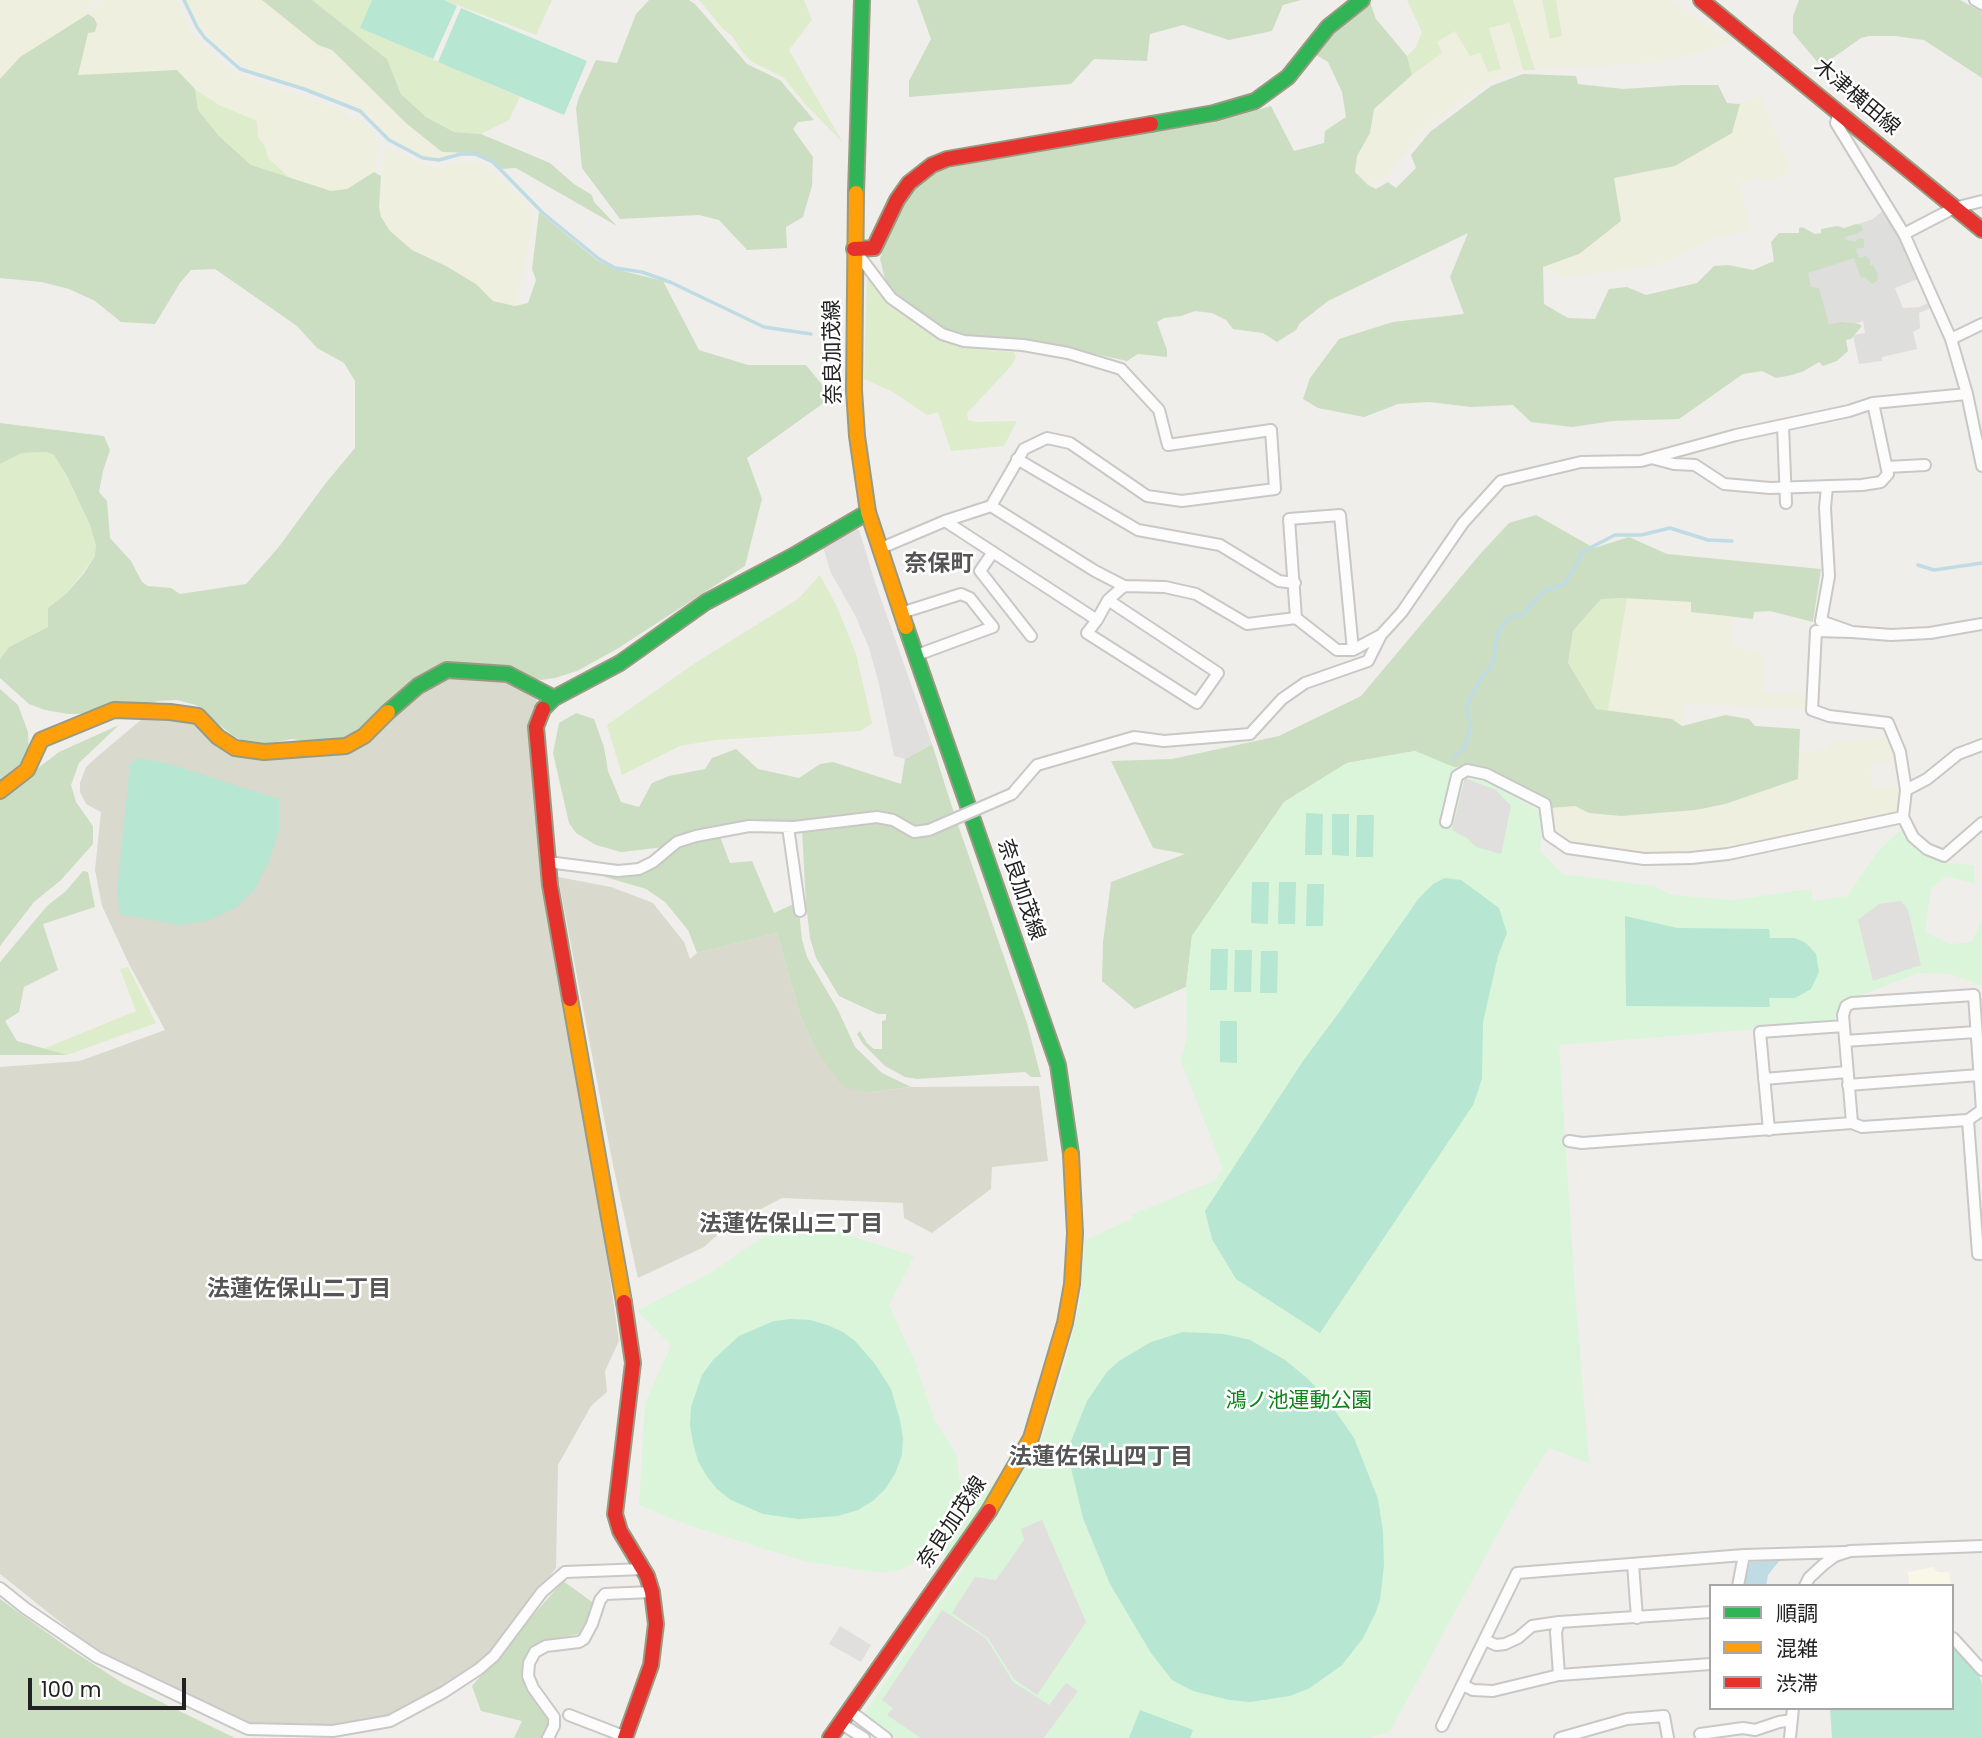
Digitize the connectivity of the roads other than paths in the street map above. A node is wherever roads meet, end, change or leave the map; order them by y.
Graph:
1 (862, 0) edge
2 (1362, 0) edge
3 (1701, 0) edge
4 (1975, 0) edge
5 (1982, 4) edge
6 (1839, 111) junction
7 (1982, 201) edge
8 (1954, 208) junction
9 (1982, 230) edge
10 (1905, 234) junction
11 (854, 249) junction
12 (1982, 324) edge
13 (1951, 339) junction
14 (1967, 394) junction
15 (1873, 403) junction
16 (1783, 425) junction
17 (1653, 458) junction
18 (1017, 459) junction
19 (1925, 465) dead end
20 (1982, 466) edge
21 (1887, 467) junction
22 (1827, 486) junction
23 (1786, 487) junction
24 (1786, 503) dead end
25 (992, 506) junction
26 (868, 512) junction
27 (945, 521) junction
28 (879, 549) junction
29 (993, 552) junction
30 (1295, 583) junction
31 (1124, 586) junction
32 (1108, 600) junction
33 (901, 613) junction
34 (1296, 618) junction
35 (1097, 620) junction
36 (1982, 624) edge
37 (1852, 632) junction
38 (1381, 635) junction
39 (1031, 636) dead end
40 (1353, 650) junction
41 (917, 655) junction
42 (554, 698) junction
43 (1982, 745) edge
44 (1906, 790) junction
45 (0, 792) edge
46 (1903, 817) junction
47 (1446, 822) dead end
48 (1982, 823) edge
49 (788, 827) junction
50 (548, 862) junction
51 (800, 911) dead end
52 (1844, 1026) junction
53 (1976, 1032) junction
54 (1845, 1041) junction
55 (1847, 1072) junction
56 (1979, 1075) junction
57 (1764, 1079) junction
58 (1848, 1085) junction
59 (1968, 1120) junction
60 (1852, 1123) junction
61 (1769, 1130) junction
62 (1569, 1141) dead end
63 (1982, 1254) edge
64 (1982, 1546) edge
65 (1845, 1552) junction
66 (1744, 1555) junction
67 (1633, 1564) junction
68 (644, 1569) junction
69 (1738, 1584) edge
70 (1806, 1584) edge
71 (0, 1588) edge
72 (652, 1592) junction
73 (1709, 1612) edge
74 (1637, 1618) junction
75 (1559, 1622) junction
76 (1954, 1639) edge
77 (1485, 1640) junction
78 (1709, 1664) edge
79 (1982, 1670) edge
80 (1559, 1675) junction
81 (1463, 1685) junction
82 (849, 1710) junction
83 (1793, 1710) edge
84 (569, 1716) dead end
85 (1792, 1720) junction
86 (840, 1723) junction
87 (1442, 1726) dead end
88 (1700, 1734) dead end
89 (548, 1738) edge
90 (626, 1738) edge
91 (831, 1738) edge
92 (864, 1738) edge
93 (886, 1738) edge
94 (1560, 1738) edge
95 (1668, 1738) edge
96 (1790, 1738) edge

1 - 11 main road, 奈良加茂線
2 - 11 main road
3 - 6 main road, 木津横田線
4 - 5 street
6 - 8 main road, 木津横田線
6 - 10 street
7 - 8 street
8 - 9 main road, 木津横田線
8 - 10 street
10 - 13 street
11 - 18 street
11 - 26 main road, 奈良加茂線
12 - 13 street
13 - 14 street
14 - 15 street
14 - 20 street
15 - 16 street
15 - 21 street
16 - 17 street
16 - 23 street
17 - 23 street
17 - 38 street
18 - 25 street
18 - 30 street
19 - 21 street
21 - 22 street
22 - 23 street
22 - 37 street
23 - 24 street
25 - 27 street
25 - 31 street
26 - 28 main road, 奈良加茂線
26 - 42 main road
27 - 28 street
27 - 29 street
28 - 33 main road, 奈良加茂線
29 - 35 street
29 - 39 street
30 - 34 street
30 - 40 street
31 - 32 street
31 - 34 street
32 - 35 street
32 - 35 street
33 - 41 main road, 奈良加茂線
33 - 41 street
34 - 40 street
36 - 37 street
37 - 44 street
38 - 40 street
38 - 49 street, bridge
41 - 82 main road, 奈良加茂線
42 - 45 main road
42 - 50 main road
43 - 44 street
44 - 46 street
46 - 47 street
46 - 48 street
49 - 50 street
49 - 51 street
50 - 68 main road
52 - 53 street
52 - 54 street
52 - 57 street
53 - 54 street
53 - 56 street
54 - 55 street
55 - 57 street
55 - 58 street
56 - 58 street
56 - 59 street
57 - 61 street
58 - 60 street
59 - 60 street
59 - 63 street
60 - 61 street
61 - 62 street
64 - 65 street
65 - 66 street
65 - 70 street
66 - 67 street
66 - 69 street
67 - 74 street
67 - 77 street
68 - 71 street
68 - 72 main road
72 - 89 street
72 - 90 main road
73 - 74 street
74 - 75 street
75 - 77 street
75 - 80 street
76 - 79 street
77 - 81 street
78 - 80 street
80 - 81 street
81 - 87 street
82 - 86 main road, 奈良加茂線
82 - 93 street
83 - 85 street
84 - 90 street
85 - 88 street
85 - 96 street
86 - 91 main road, 奈良加茂線
86 - 92 street
94 - 95 street

